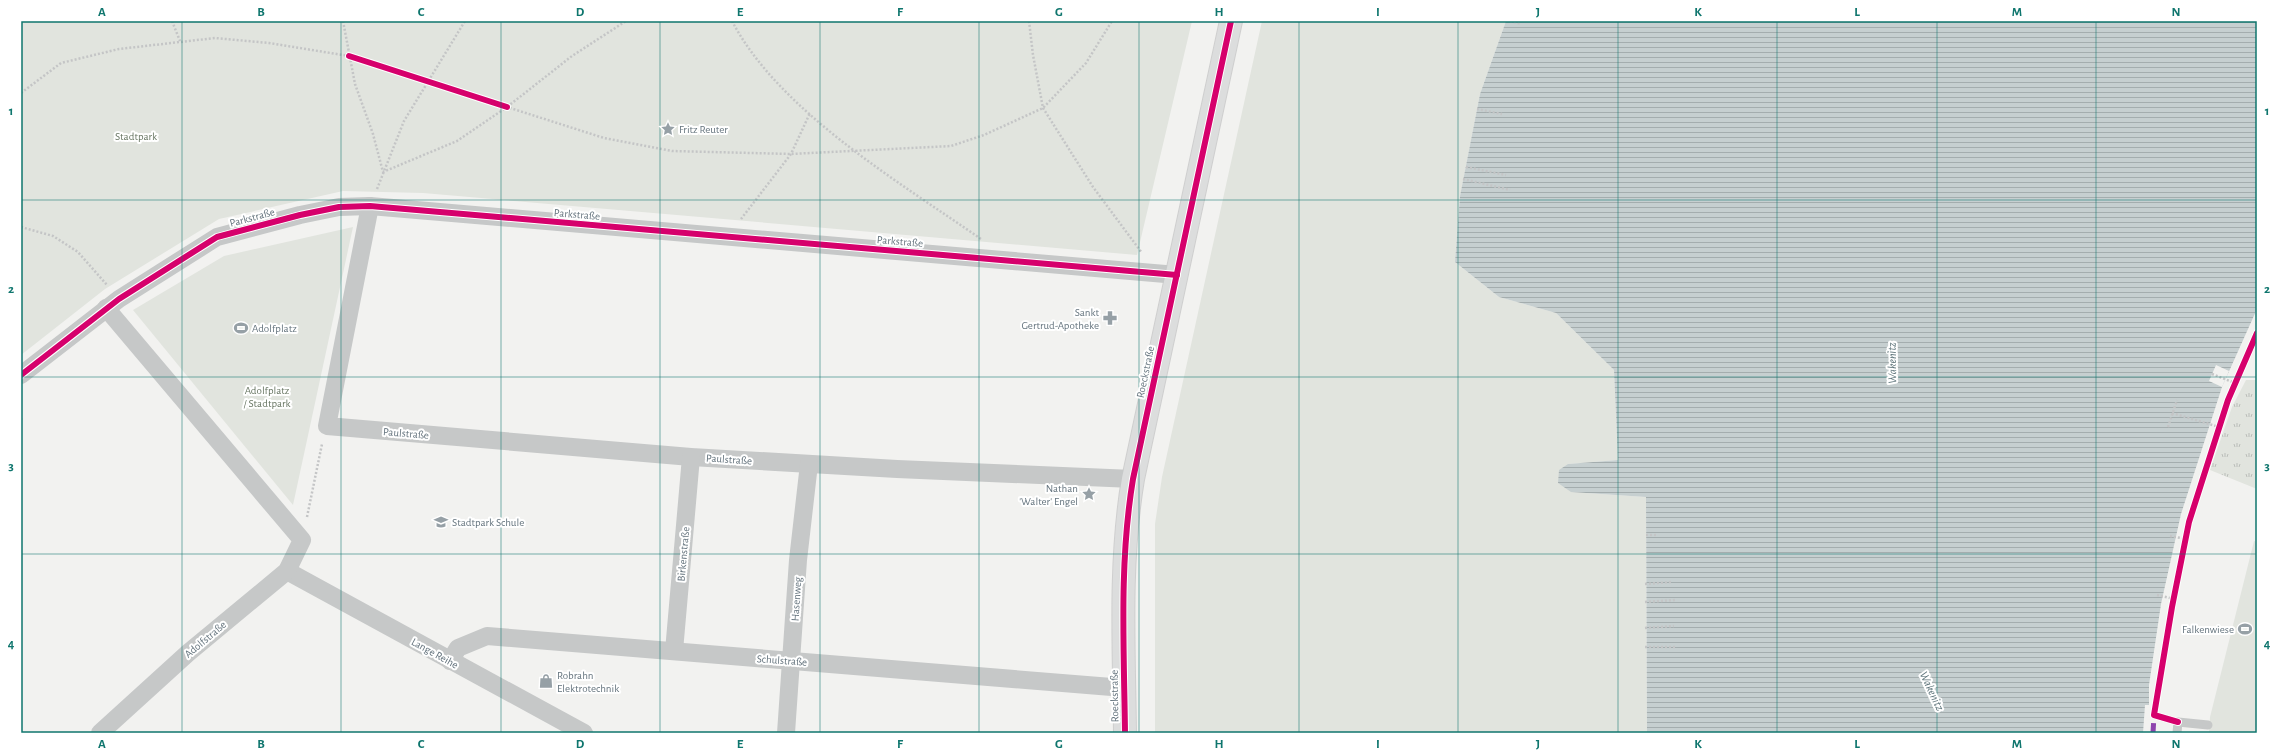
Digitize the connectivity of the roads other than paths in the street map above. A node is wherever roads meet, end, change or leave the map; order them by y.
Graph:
1 (1231, 21) edge
2 (370, 206) junction
3 (1177, 275) junction
4 (112, 304) junction
5 (21, 375) edge
6 (691, 457) junction
7 (809, 464) junction
8 (1133, 479) junction
9 (287, 571) junction
10 (674, 651) junction
11 (450, 661) junction
12 (792, 661) junction
13 (1124, 688) junction
14 (2208, 725) dead end
15 (100, 733) edge
16 (584, 733) edge
17 (786, 733) edge
18 (1125, 733) edge
19 (2177, 733) edge

1 - 3 main road, Roeckstraße
2 - 3 street, Parkstraße
2 - 4 street, Parkstraße
2 - 6 street, Paulstraße
3 - 8 main road, Roeckstraße
4 - 5 street, Parkstraße
4 - 9 street, Adolfstraße
6 - 7 street, Paulstraße
6 - 10 street, Birkenstraße
7 - 8 street, Paulstraße
7 - 12 street, Hasenweg
8 - 13 main road, Roeckstraße
9 - 11 street, Lange Reihe
9 - 15 street, Adolfstraße
10 - 11 street, Schulstraße
10 - 12 street, Schulstraße
11 - 16 street, Lange Reihe
12 - 13 street, Schulstraße
12 - 17 street, Hasenweg
13 - 18 main road, Roeckstraße
14 - 19 lane

